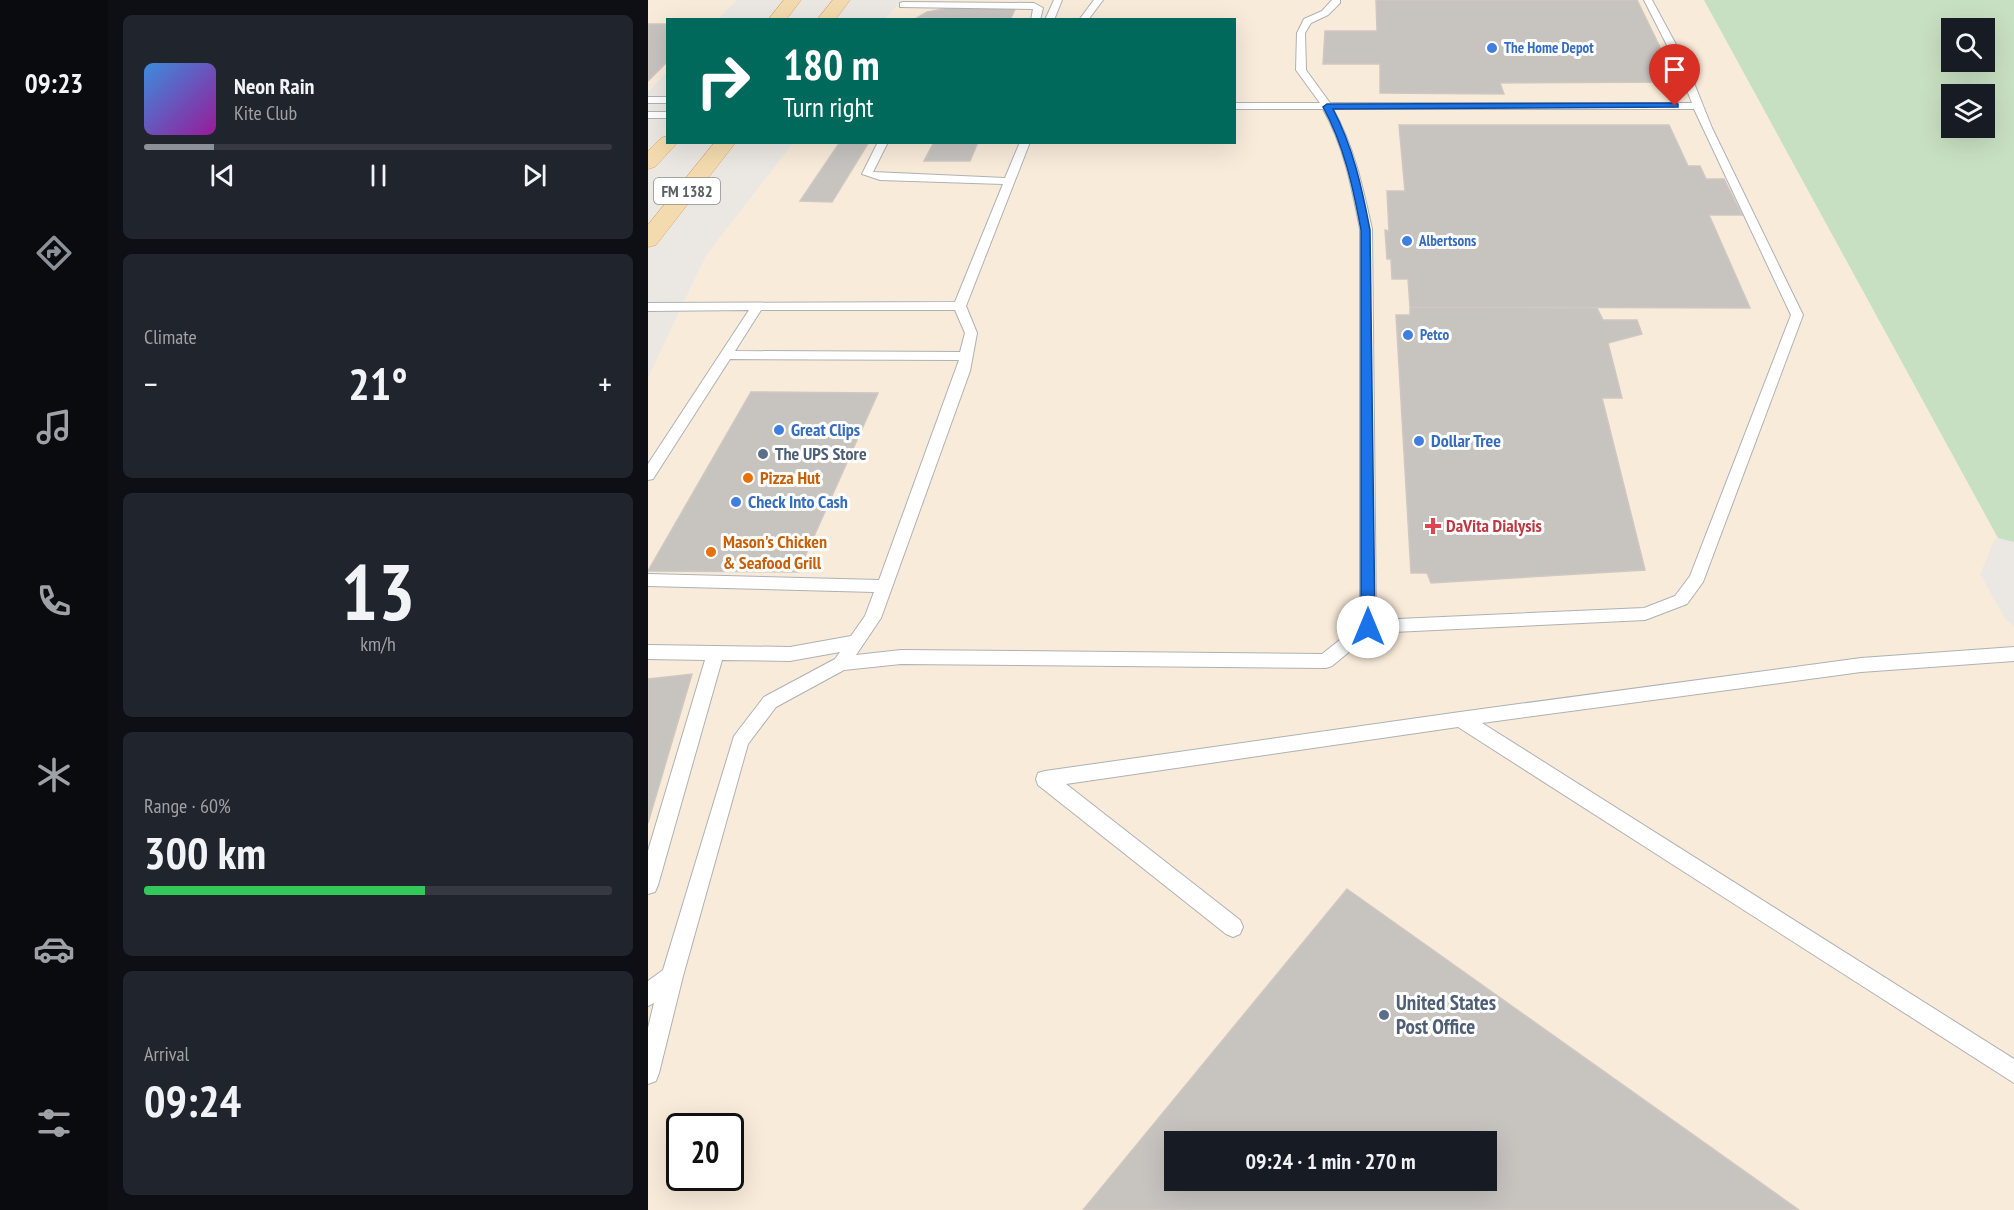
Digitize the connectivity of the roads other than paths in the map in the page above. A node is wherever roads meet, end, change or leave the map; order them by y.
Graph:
1 (793, 0) edge
2 (842, 0) edge
3 (1058, 0) edge
4 (1100, 0) edge
5 (1336, 0) edge
6 (1648, 0) edge
7 (903, 5) dead end
8 (779, 18) edge
9 (827, 18) edge
10 (1036, 18) edge
11 (1050, 18) edge
12 (1084, 18) edge
13 (648, 100) edge
14 (666, 100) edge
15 (1236, 106) edge
16 (1698, 106) junction
17 (1330, 111) junction
18 (1236, 114) edge
19 (648, 115) edge
20 (666, 115) edge
21 (666, 144) edge
22 (724, 144) edge
23 (882, 144) edge
24 (1024, 144) edge
25 (648, 163) edge
26 (1010, 181) junction
27 (648, 240) edge
28 (758, 306) junction
29 (960, 306) junction
30 (648, 307) edge
31 (725, 355) junction
32 (966, 356) junction
33 (648, 475) edge
34 (648, 580) edge
35 (884, 586) junction
36 (1368, 627) junction
37 (856, 642) junction
38 (648, 652) edge
39 (715, 653) junction
40 (2014, 654) edge
41 (841, 664) junction
42 (1460, 719) junction
43 (648, 885) edge
44 (1233, 927) dead end
45 (672, 976) junction
46 (648, 995) edge
47 (2014, 1072) edge
48 (648, 1073) edge

1 - 8 main road
2 - 9 main road
3 - 11 lane
4 - 12 lane
5 - 17 lane
6 - 16 lane
7 - 10 lane
13 - 14 lane
15 - 17 lane
16 - 17 lane
16 - 36 lane
17 - 18 lane
17 - 36 lane
19 - 20 lane
21 - 25 main road, FM 1382
22 - 27 main road, FM 1382
23 - 26 lane
24 - 26 lane
26 - 29 lane
28 - 29 lane
28 - 30 lane
28 - 31 lane
29 - 32 lane
31 - 32 lane
31 - 33 lane
32 - 35 lane
34 - 35 lane
35 - 37 lane
36 - 41 lane
37 - 39 lane
37 - 41 lane
38 - 39 lane
39 - 43 lane
40 - 42 lane
41 - 45 lane
42 - 44 lane
42 - 47 lane
45 - 46 lane
45 - 48 lane

